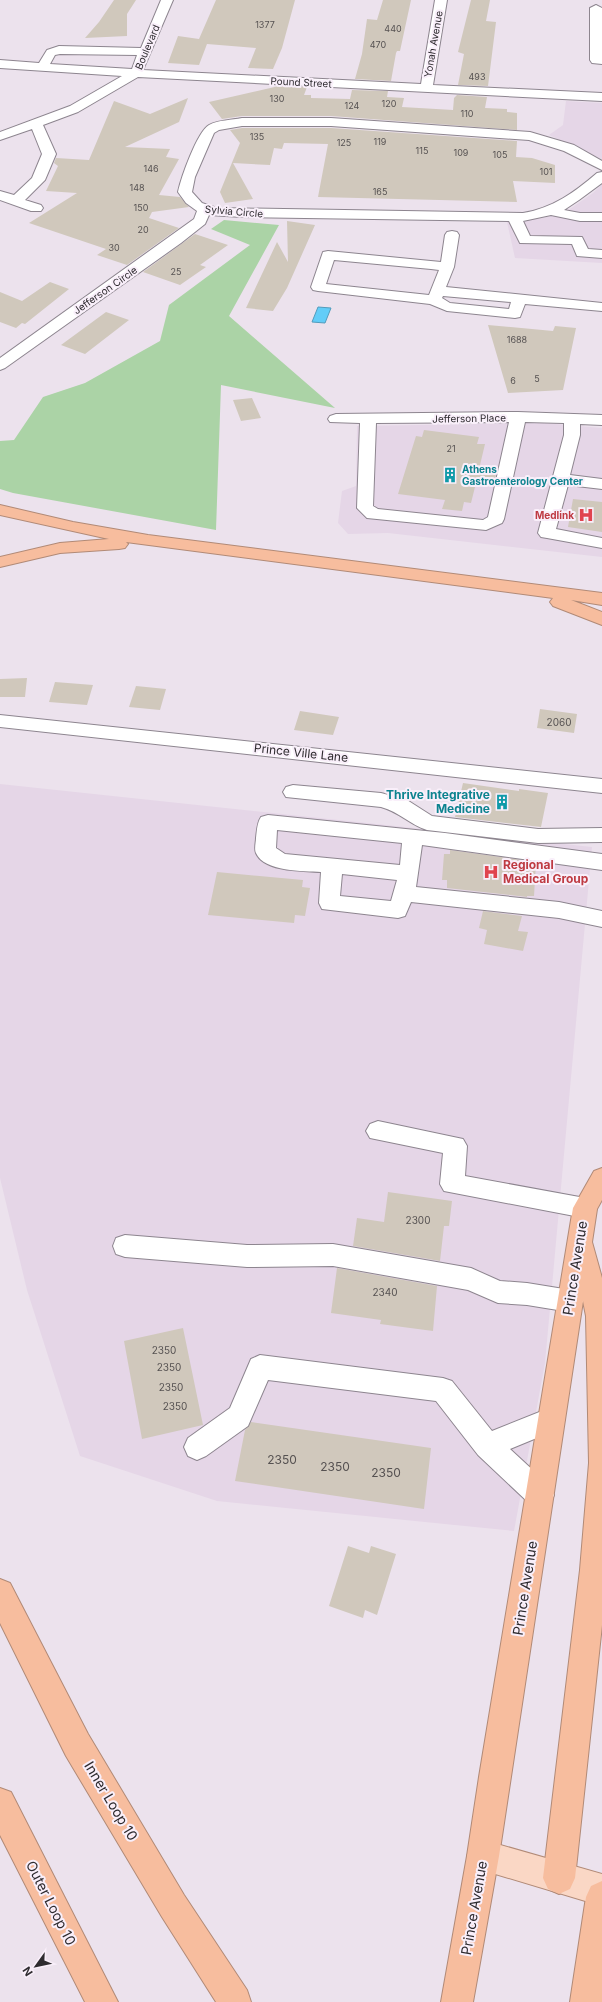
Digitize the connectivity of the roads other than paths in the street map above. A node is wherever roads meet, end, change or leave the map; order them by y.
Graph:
1 (167, 0) edge
2 (441, 0) edge
3 (598, 6) edge
4 (145, 52) junction
5 (599, 60) edge
6 (0, 64) edge
7 (42, 67) junction
8 (0, 73) edge
9 (136, 74) junction
10 (112, 87) junction
11 (426, 88) junction
12 (602, 97) edge
13 (36, 123) junction
14 (1, 136) edge
15 (602, 166) edge
16 (602, 176) edge
17 (0, 195) edge
18 (16, 201) junction
19 (36, 208) dead end
20 (204, 210) junction
21 (551, 211) junction
22 (602, 217) edge
23 (514, 218) junction
24 (452, 234) dead end
25 (602, 254) edge
26 (447, 267) junction
27 (436, 296) junction
28 (602, 307) edge
29 (0, 365) edge
30 (518, 417) junction
31 (336, 419) dead end
32 (368, 419) junction
33 (572, 419) junction
34 (602, 420) edge
35 (561, 480) junction
36 (602, 484) edge
37 (0, 510) edge
38 (602, 543) edge
39 (175, 545) junction
40 (0, 562) edge
41 (519, 587) junction
42 (602, 599) edge
43 (602, 619) edge
44 (0, 721) edge
45 (602, 786) edge
46 (293, 792) dead end
47 (602, 834) edge
48 (413, 837) junction
49 (602, 862) edge
50 (332, 866) junction
51 (407, 883) junction
52 (602, 919) edge
53 (378, 1131) dead end
54 (602, 1178) edge
55 (585, 1208) junction
56 (580, 1238) junction
57 (125, 1246) dead end
58 (570, 1301) junction
59 (552, 1419) junction
60 (487, 1446) junction
61 (198, 1447) dead end
62 (540, 1495) junction
63 (0, 1593) edge
64 (0, 1803) edge
65 (483, 1856) junction
66 (559, 1878) junction
67 (602, 1890) edge
68 (602, 1898) edge
69 (102, 2002) edge
70 (235, 2002) edge
71 (457, 2002) edge
72 (586, 2002) edge

1 - 4 street, Boulevard
2 - 11 street, Yonah Avenue
3 - 5 street
4 - 7 street
4 - 9 street, Boulevard
6 - 7 street, Pound Street
7 - 9 street, Pound Street
8 - 10 street
9 - 10 street, Boulevard
9 - 11 street, Pound Street
10 - 13 street, Boulevard
11 - 12 street, Pound Street
13 - 14 street, Boulevard
13 - 18 street
15 - 20 street, Sylvia Circle
16 - 21 street, Sylvia Circle
17 - 18 street
18 - 19 street
20 - 23 street, Sylvia Circle
20 - 29 street, Jefferson Circle
21 - 22 street
21 - 23 street, Sylvia Circle
23 - 25 street
24 - 26 street
26 - 27 street
26 - 27 street
27 - 28 street
30 - 32 street, Jefferson Place
30 - 32 street
30 - 33 street, Jefferson Place
31 - 32 street, Jefferson Place
33 - 34 street, Jefferson Place
33 - 35 street
35 - 36 street
35 - 38 street
37 - 39 highway
39 - 40 highway
39 - 41 highway
41 - 42 highway
41 - 43 highway
44 - 45 street, Prince Ville Lane
46 - 47 street
48 - 49 street
48 - 50 street
48 - 51 street
50 - 51 street
50 - 51 street
51 - 52 street
53 - 55 street
54 - 55 highway, Prince Avenue
55 - 56 highway, Prince Avenue
56 - 58 highway, Prince Avenue
56 - 66 highway
57 - 58 street
58 - 59 highway, Prince Avenue
59 - 60 street
59 - 62 highway, Prince Avenue
60 - 61 street
60 - 62 street
62 - 65 highway, Prince Avenue
63 - 70 highway, Inner Loop 10
64 - 69 highway, Outer Loop 10
65 - 66 main road
65 - 71 highway, Prince Avenue
66 - 67 main road
68 - 72 highway

